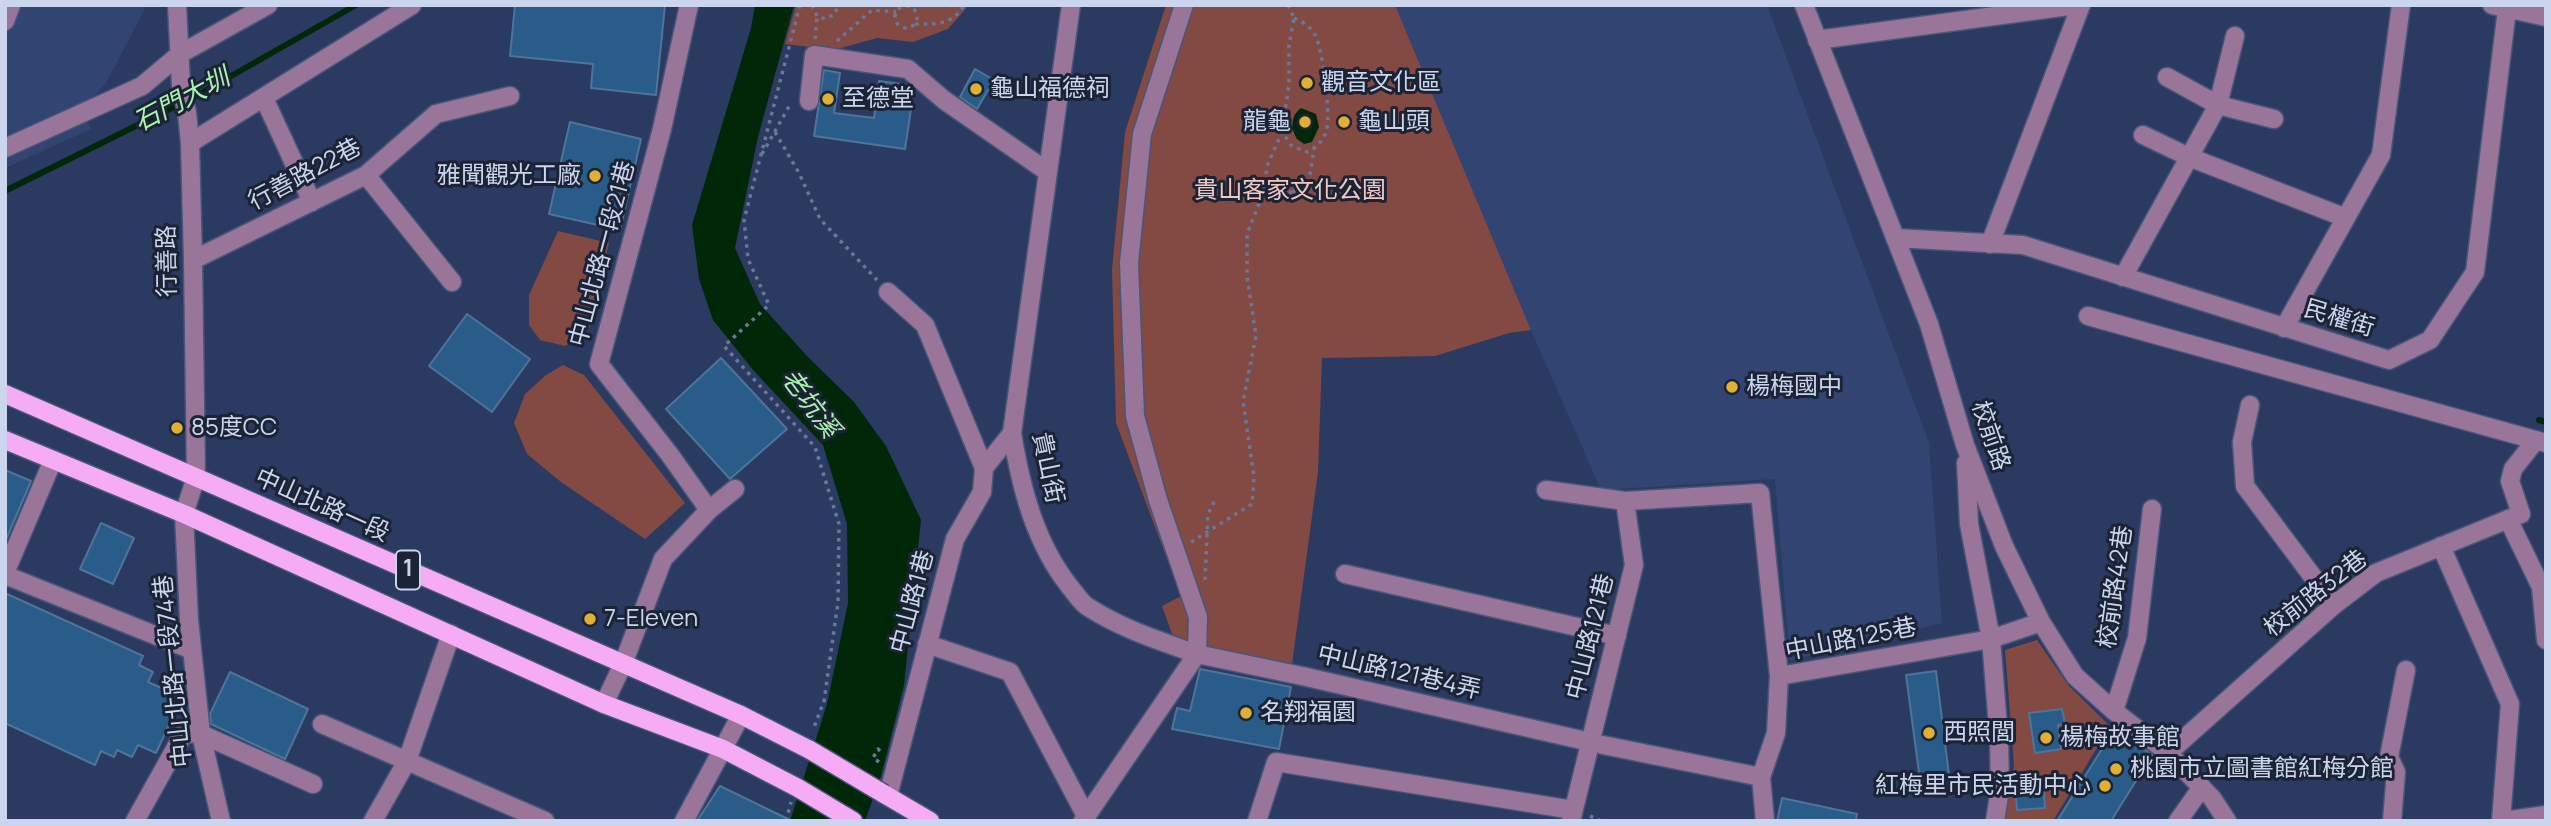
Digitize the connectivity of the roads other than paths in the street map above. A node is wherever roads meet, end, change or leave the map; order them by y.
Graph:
1 (11, 5) edge
2 (177, 5) edge
3 (268, 5) edge
4 (412, 5) edge
5 (689, 5) edge
6 (1071, 5) edge
7 (1184, 5) edge
8 (1804, 5) edge
9 (2076, 5) edge
10 (2081, 5) edge
11 (2401, 5) edge
12 (2499, 7) edge
13 (252, 10) edge
14 (2546, 16) edge
15 (5, 21) edge
16 (2235, 36) dead end
17 (1817, 40) junction
18 (180, 54) junction
19 (2166, 77) dead end
20 (510, 96) dead end
21 (264, 97) junction
22 (801, 100) road end
23 (2218, 105) junction
24 (2274, 119) dead end
25 (2143, 135) dead end
26 (190, 143) junction
27 (5, 148) edge
28 (2189, 157) junction
29 (1048, 172) junction
30 (366, 175) junction
31 (312, 202) junction
32 (2346, 218) junction
33 (1895, 238) junction
34 (1990, 244) junction
35 (193, 260) junction
36 (2123, 277) junction
37 (452, 282) dead end
38 (888, 292) road end
39 (2088, 316) dead end
40 (2284, 328) junction
41 (5, 394) edge
42 (2250, 405) dead end
43 (1012, 433) junction
44 (5, 440) edge
45 (2541, 442) edge
46 (1965, 445) junction
47 (53, 460) junction
48 (984, 468) junction
49 (196, 477) junction
50 (735, 489) dead end
51 (1546, 490) dead end
52 (1625, 501) junction
53 (2151, 509) dead end
54 (709, 510) junction
55 (184, 514) junction
56 (2508, 519) junction
57 (2441, 546) junction
58 (5, 574) edge
59 (1345, 574) dead end
60 (2334, 606) junction
61 (2041, 622) junction
62 (451, 634) junction
63 (1617, 636) junction
64 (1991, 639) junction
65 (2546, 640) edge
66 (927, 644) junction
67 (192, 650) junction
68 (1197, 654) junction
69 (623, 664) junction
70 (2406, 670) dead end
71 (1779, 676) junction
72 (604, 704) junction
73 (2114, 711) junction
74 (741, 715) junction
75 (322, 724) dead end
76 (201, 734) junction
77 (1597, 744) junction
78 (723, 749) junction
79 (2168, 753) junction
80 (407, 761) junction
81 (1761, 777) junction
82 (313, 785) dead end
83 (2202, 787) junction
84 (886, 795) junction
85 (1572, 816) edge
86 (2546, 816) edge
87 (1084, 818) edge
88 (1260, 820) edge
89 (135, 821) edge
90 (221, 821) edge
91 (373, 821) edge
92 (545, 821) edge
93 (684, 821) edge
94 (853, 821) edge
95 (930, 821) edge
96 (1765, 821) edge
97 (1995, 821) edge
98 (2178, 821) edge
99 (2227, 821) edge
100 (2392, 821) edge
101 (2502, 821) edge

1 - 15 street
2 - 18 street, 行善路
3 - 13 street
4 - 21 street
5 - 54 street, 中山北路一段21巷
6 - 29 street, 貴山街
7 - 68 street
8 - 17 street, 校前路
9 - 17 street
10 - 34 street
11 - 32 street
12 - 14 street
12 - 40 street, 民權街
13 - 18 street
16 - 23 street
17 - 33 street, 校前路
18 - 26 street, 行善路
18 - 27 street
19 - 23 street
20 - 30 street, 行善路22巷
21 - 26 street
21 - 31 street
22 - 29 street
23 - 24 street
23 - 28 street
25 - 28 street
26 - 35 street, 行善路
28 - 32 street
28 - 36 street
29 - 43 street, 貴山街
30 - 31 street, 行善路22巷
30 - 37 street
31 - 35 street, 行善路22巷
32 - 40 street
33 - 34 street, 民權街
33 - 46 street, 校前路
34 - 36 street, 民權街
35 - 49 street, 行善路
36 - 40 street, 民權街
38 - 48 street
39 - 45 street
41 - 49 main road, 中山北路一段 / 1
42 - 60 street
43 - 48 street, 中山路1巷
43 - 68 street, 貴山街
44 - 47 main road, 1
45 - 56 street
46 - 61 street, 校前路
46 - 64 street
47 - 55 main road, 1
47 - 58 street
48 - 66 street, 中山路1巷
49 - 55 street, 行善路
49 - 69 main road, 中山北路一段 / 1
50 - 54 street
51 - 52 street
52 - 63 street, 中山路121巷
52 - 71 street
53 - 73 street, 校前路42巷
54 - 69 street
55 - 62 main road, 1
55 - 67 street, 中山北路一段74巷
56 - 57 street, 校前路32巷
56 - 65 street
57 - 60 street, 校前路32巷
57 - 101 street
58 - 67 street
59 - 63 street
60 - 79 street, 校前路32巷
61 - 64 street, 中山路125巷
61 - 73 street, 校前路
62 - 72 main road, 1
62 - 80 street
63 - 77 street, 中山路121巷
64 - 71 street, 中山路125巷
64 - 97 street
66 - 84 street, 中山路1巷
66 - 87 street
67 - 76 street, 中山北路一段74巷
68 - 77 street, 中山路121巷4弄
68 - 87 street
69 - 72 street
69 - 74 main road, 中山北路一段 / 1
70 - 100 street
71 - 81 street, 中山路125巷
72 - 78 main road, 1
73 - 79 street, 校前路
74 - 78 street
74 - 84 main road, 中山北路一段 / 1, bridge
75 - 80 street
76 - 82 street
76 - 89 street
76 - 90 street, 中山北路一段74巷
77 - 81 street
77 - 85 street, 中山路121巷
78 - 93 street
78 - 94 main road, 1
79 - 83 street, 校前路
80 - 91 street
80 - 92 street
81 - 96 street, 中山路125巷
83 - 98 street
83 - 99 street, 校前路
84 - 95 main road, 1
85 - 88 street
86 - 101 street

